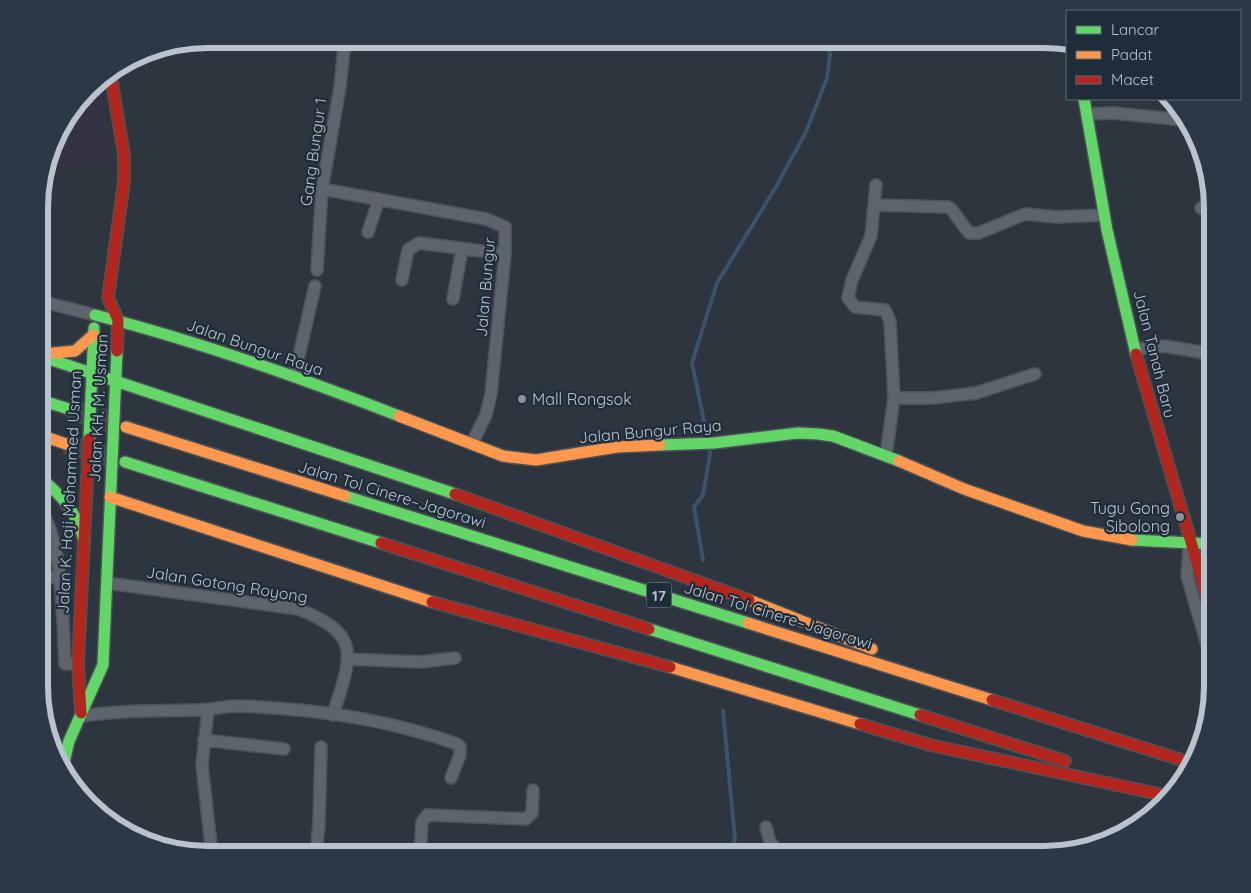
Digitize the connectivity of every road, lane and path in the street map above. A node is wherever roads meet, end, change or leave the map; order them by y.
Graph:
1 (344, 48) edge
2 (111, 79) edge
3 (1084, 100) edge
4 (1087, 114) junction
5 (1178, 119) edge
6 (876, 185) dead end
7 (322, 189) junction
8 (379, 198) junction
9 (875, 205) junction
10 (1100, 215) junction
11 (368, 232) dead end
12 (462, 249) junction
13 (505, 254) junction
14 (317, 270) dead end
15 (402, 280) dead end
16 (315, 286) dead end
17 (108, 298) junction
18 (453, 299) dead end
19 (47, 304) edge
20 (95, 315) junction
21 (118, 320) junction
22 (93, 335) junction
23 (1137, 349) junction
24 (1203, 352) edge
25 (47, 354) edge
26 (47, 358) edge
27 (91, 373) junction
28 (1035, 374) dead end
29 (294, 377) junction
30 (115, 381) junction
31 (894, 398) junction
32 (47, 403) edge
33 (69, 410) tunnel mouth
34 (126, 427) tunnel mouth
35 (47, 438) edge
36 (472, 443) junction
37 (66, 444) tunnel mouth
38 (886, 455) junction
39 (125, 462) tunnel mouth
40 (48, 484) edge
41 (110, 497) junction
42 (48, 523) edge
43 (84, 540) junction
44 (1190, 543) junction
45 (1203, 544) edge
46 (1203, 563) edge
47 (48, 576) edge
48 (59, 579) junction
49 (107, 583) junction
50 (1203, 585) edge
51 (1203, 631) edge
52 (456, 658) dead end
53 (347, 659) junction
54 (78, 663) junction
55 (103, 665) junction
56 (996, 701) junction
57 (208, 710) junction
58 (333, 715) junction
59 (81, 716) junction
60 (204, 740) junction
61 (321, 747) dead end
62 (284, 749) dead end
63 (65, 758) edge
64 (1184, 761) edge
65 (451, 778) dead end
66 (533, 790) dead end
67 (1162, 793) edge
68 (1162, 793) edge
69 (766, 827) dead end
70 (211, 845) edge
71 (317, 845) edge
72 (421, 845) edge
73 (773, 846) edge

1 - 7 street, Gang Bungur 1
2 - 17 main road
3 - 4 main road, Jalan Tanah Baru
4 - 5 street
4 - 10 main road, Jalan Tanah Baru
6 - 9 street
7 - 8 street, Jalan Bungur
7 - 14 street, Gang Bungur 1
8 - 11 street
8 - 13 street, Jalan Bungur
9 - 10 street
9 - 31 street
10 - 23 main road, Jalan Tanah Baru
12 - 13 street
12 - 15 street
12 - 18 street
13 - 36 street, Jalan Bungur
16 - 29 street
17 - 20 main road
17 - 21 main road
19 - 20 street
20 - 21 main road, Jalan Bungur Raya
20 - 22 main road, Jalan K. Haji Mohammed Usman
21 - 29 main road, Jalan Bungur Raya
21 - 30 main road, Jalan KH. M. Usman
22 - 25 main road
22 - 27 main road, Jalan K. Haji Mohammed Usman
23 - 24 street
23 - 44 main road, Jalan Tanah Baru
26 - 27 main road
27 - 30 main road
27 - 43 main road, Jalan K. Haji Mohammed Usman
28 - 31 street
29 - 36 main road, Jalan Bungur Raya
30 - 41 main road, Jalan KH. M. Usman
30 - 56 main road
31 - 38 street
32 - 33 main road
34 - 56 main road, Jalan Tol Cinere–Jagorawi / 17
35 - 37 main road
36 - 38 main road, Jalan Bungur Raya
38 - 44 main road, Jalan Bungur Raya
39 - 68 main road, 17
40 - 43 main road
41 - 49 main road, Jalan K. Haji Mohammed Usman
41 - 67 main road
42 - 48 street
43 - 54 main road, Jalan K. Haji Mohammed Usman
44 - 45 main road, Jalan Bungur Raya
44 - 46 street
44 - 50 main road, Jalan Tanah Baru
44 - 51 street
47 - 48 street
48 - 54 street
49 - 53 street, Jalan Gotong Royong
49 - 55 main road, Jalan K. Haji Mohammed Usman
52 - 53 street
53 - 58 street, Jalan Gotong Royong
54 - 55 main road
54 - 59 main road, Jalan K. Haji Mohammed Usman
55 - 59 main road, Jalan K. Haji Mohammed Usman
56 - 64 main road, Jalan Tol Cinere–Jagorawi / 17
57 - 58 street
57 - 59 street
57 - 60 street
58 - 65 street
59 - 63 main road, Jalan K. Haji Mohammed Usman
60 - 62 street
60 - 70 street
61 - 71 street
66 - 72 street
69 - 73 street

